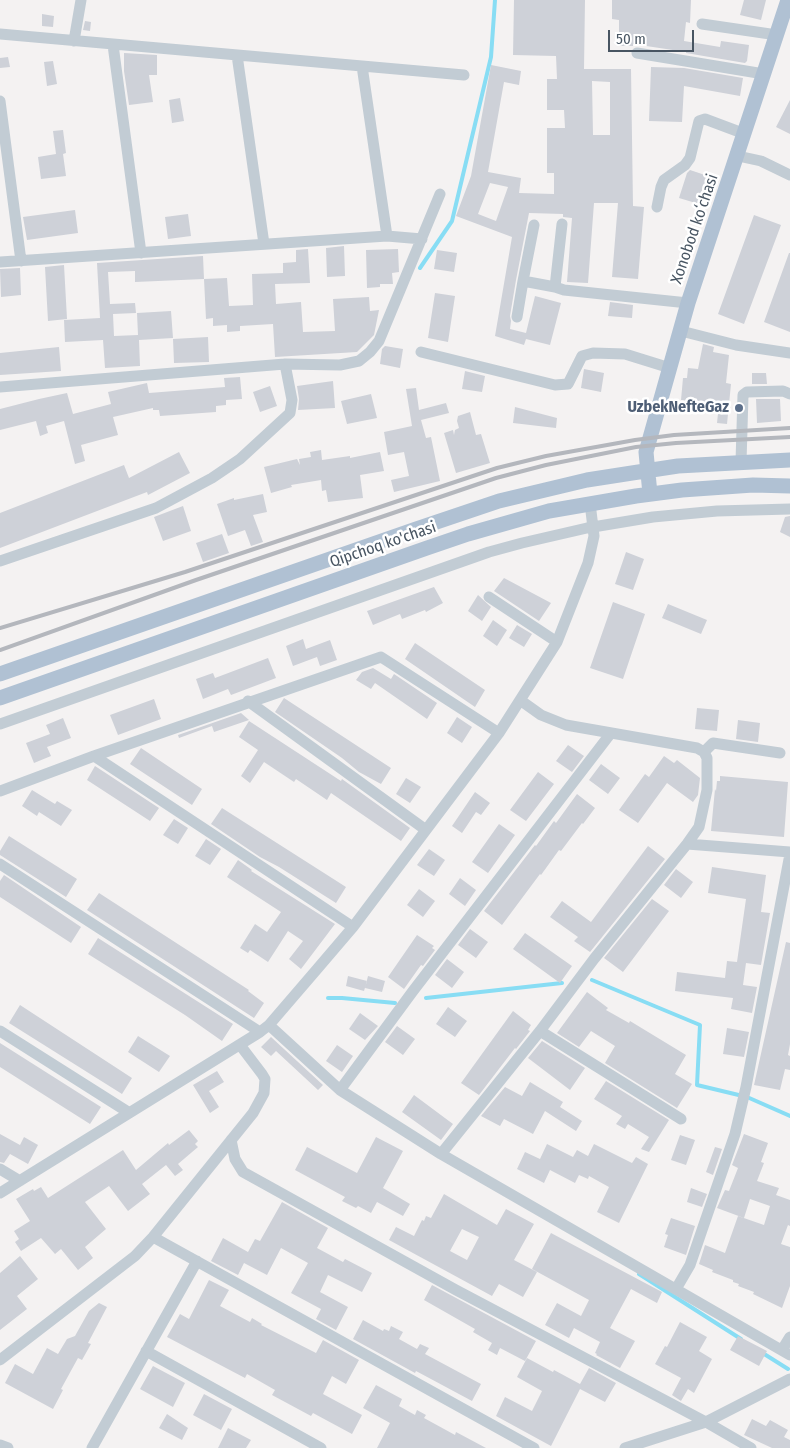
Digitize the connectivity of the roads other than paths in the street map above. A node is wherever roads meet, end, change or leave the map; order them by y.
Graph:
1 (81, 0) edge
2 (788, 0) edge
3 (702, 24) dead end
4 (0, 34) edge
5 (777, 35) junction
6 (74, 41) junction
7 (112, 45) junction
8 (637, 53) dead end
9 (237, 55) junction
10 (362, 66) junction
11 (764, 74) junction
12 (464, 75) dead end
13 (0, 101) edge
14 (745, 134) junction
15 (738, 156) junction
16 (790, 175) edge
17 (440, 194) dead end
18 (658, 207) dead end
19 (562, 224) dead end
20 (534, 225) dead end
21 (387, 236) junction
22 (422, 239) junction
23 (264, 244) junction
24 (141, 253) junction
25 (21, 261) junction
26 (0, 262) edge
27 (523, 281) junction
28 (555, 287) junction
29 (688, 304) junction
30 (517, 317) dead end
31 (681, 331) junction
32 (422, 352) dead end
33 (790, 353) edge
34 (285, 364) junction
35 (670, 368) junction
36 (0, 387) edge
37 (790, 394) edge
38 (790, 460) edge
39 (741, 462) junction
40 (648, 470) junction
41 (587, 480) junction
42 (790, 486) edge
43 (650, 494) junction
44 (590, 503) junction
45 (790, 509) edge
46 (594, 527) junction
47 (0, 561) edge
48 (489, 597) dead end
49 (557, 642) junction
50 (0, 674) edge
51 (0, 698) edge
52 (520, 700) junction
53 (248, 701) junction
54 (0, 724) edge
55 (499, 733) junction
56 (610, 733) junction
57 (704, 752) junction
58 (780, 753) dead end
59 (94, 756) junction
60 (0, 791) edge
61 (426, 830) junction
62 (688, 844) junction
63 (790, 853) edge
64 (0, 864) edge
65 (353, 927) junction
66 (269, 1025) junction
67 (0, 1031) edge
68 (540, 1031) junction
69 (260, 1032) junction
70 (240, 1044) junction
71 (340, 1090) junction
72 (128, 1112) junction
73 (681, 1119) dead end
74 (231, 1140) junction
75 (441, 1154) junction
76 (0, 1169) edge
77 (20, 1180) junction
78 (0, 1193) edge
79 (153, 1237) junction
80 (197, 1261) junction
81 (676, 1289) junction
82 (790, 1337) edge
83 (146, 1351) junction
84 (786, 1353) edge
85 (0, 1360) edge
86 (790, 1379) edge
87 (706, 1422) junction
88 (0, 1445) edge
89 (8, 1448) edge
90 (92, 1448) edge
91 (321, 1448) edge
92 (534, 1448) edge
93 (624, 1448) edge
94 (751, 1448) edge

1 - 6 street
2 - 5 main road, Xonobod koʻchasi
3 - 5 street
4 - 6 street
5 - 11 main road, Xonobod koʻchasi
6 - 7 street
7 - 9 street
7 - 24 street
8 - 11 street
9 - 10 street
9 - 23 street
10 - 12 street
10 - 21 street
11 - 14 main road, Xonobod koʻchasi
13 - 25 street
14 - 15 main road, Xonobod koʻchasi
14 - 18 street
15 - 16 street
15 - 29 main road, Xonobod koʻchasi
17 - 22 street
19 - 28 street
20 - 27 street
21 - 22 street
21 - 23 street
22 - 34 street
23 - 24 street
24 - 25 street
25 - 26 street
27 - 28 street
27 - 30 street
28 - 29 street
29 - 31 main road, Xonobod koʻchasi
31 - 33 street
31 - 35 main road, Xonobod koʻchasi
32 - 35 street
34 - 36 street
34 - 47 street
35 - 40 main road, Xonobod koʻchasi
37 - 39 street
38 - 39 main road, Qipchoq ko'chasi
39 - 40 main road, Qipchoq ko'chasi
40 - 41 main road, Qipchoq ko'chasi
40 - 43 main road, Xonobod koʻchasi
41 - 44 main road
41 - 50 main road, Qipchoq ko'chasi
42 - 43 main road, Qipchoq ko'chasi
43 - 44 main road, Qipchoq ko'chasi
44 - 46 street
44 - 51 main road, Qipchoq ko'chasi
45 - 46 street
46 - 49 street
46 - 54 street
48 - 49 street
49 - 52 street
52 - 55 street
52 - 56 street
53 - 55 street
53 - 59 street
53 - 61 street
55 - 61 street
56 - 57 street
56 - 71 street
57 - 58 street
57 - 62 street
59 - 60 street
59 - 65 street
61 - 65 street
62 - 63 street
62 - 68 street
63 - 81 street
64 - 69 street
65 - 66 street
66 - 69 street
66 - 71 street
67 - 72 street
68 - 73 street
68 - 75 street
69 - 70 street
70 - 72 street
70 - 74 street
71 - 75 street
72 - 77 street
74 - 79 street
74 - 87 street
75 - 81 street
76 - 77 street
77 - 78 street
79 - 80 street
79 - 85 street
80 - 83 street
80 - 92 street
81 - 84 street
82 - 84 street
83 - 90 street
83 - 91 street
86 - 87 street
87 - 93 street
87 - 94 street
88 - 89 street

